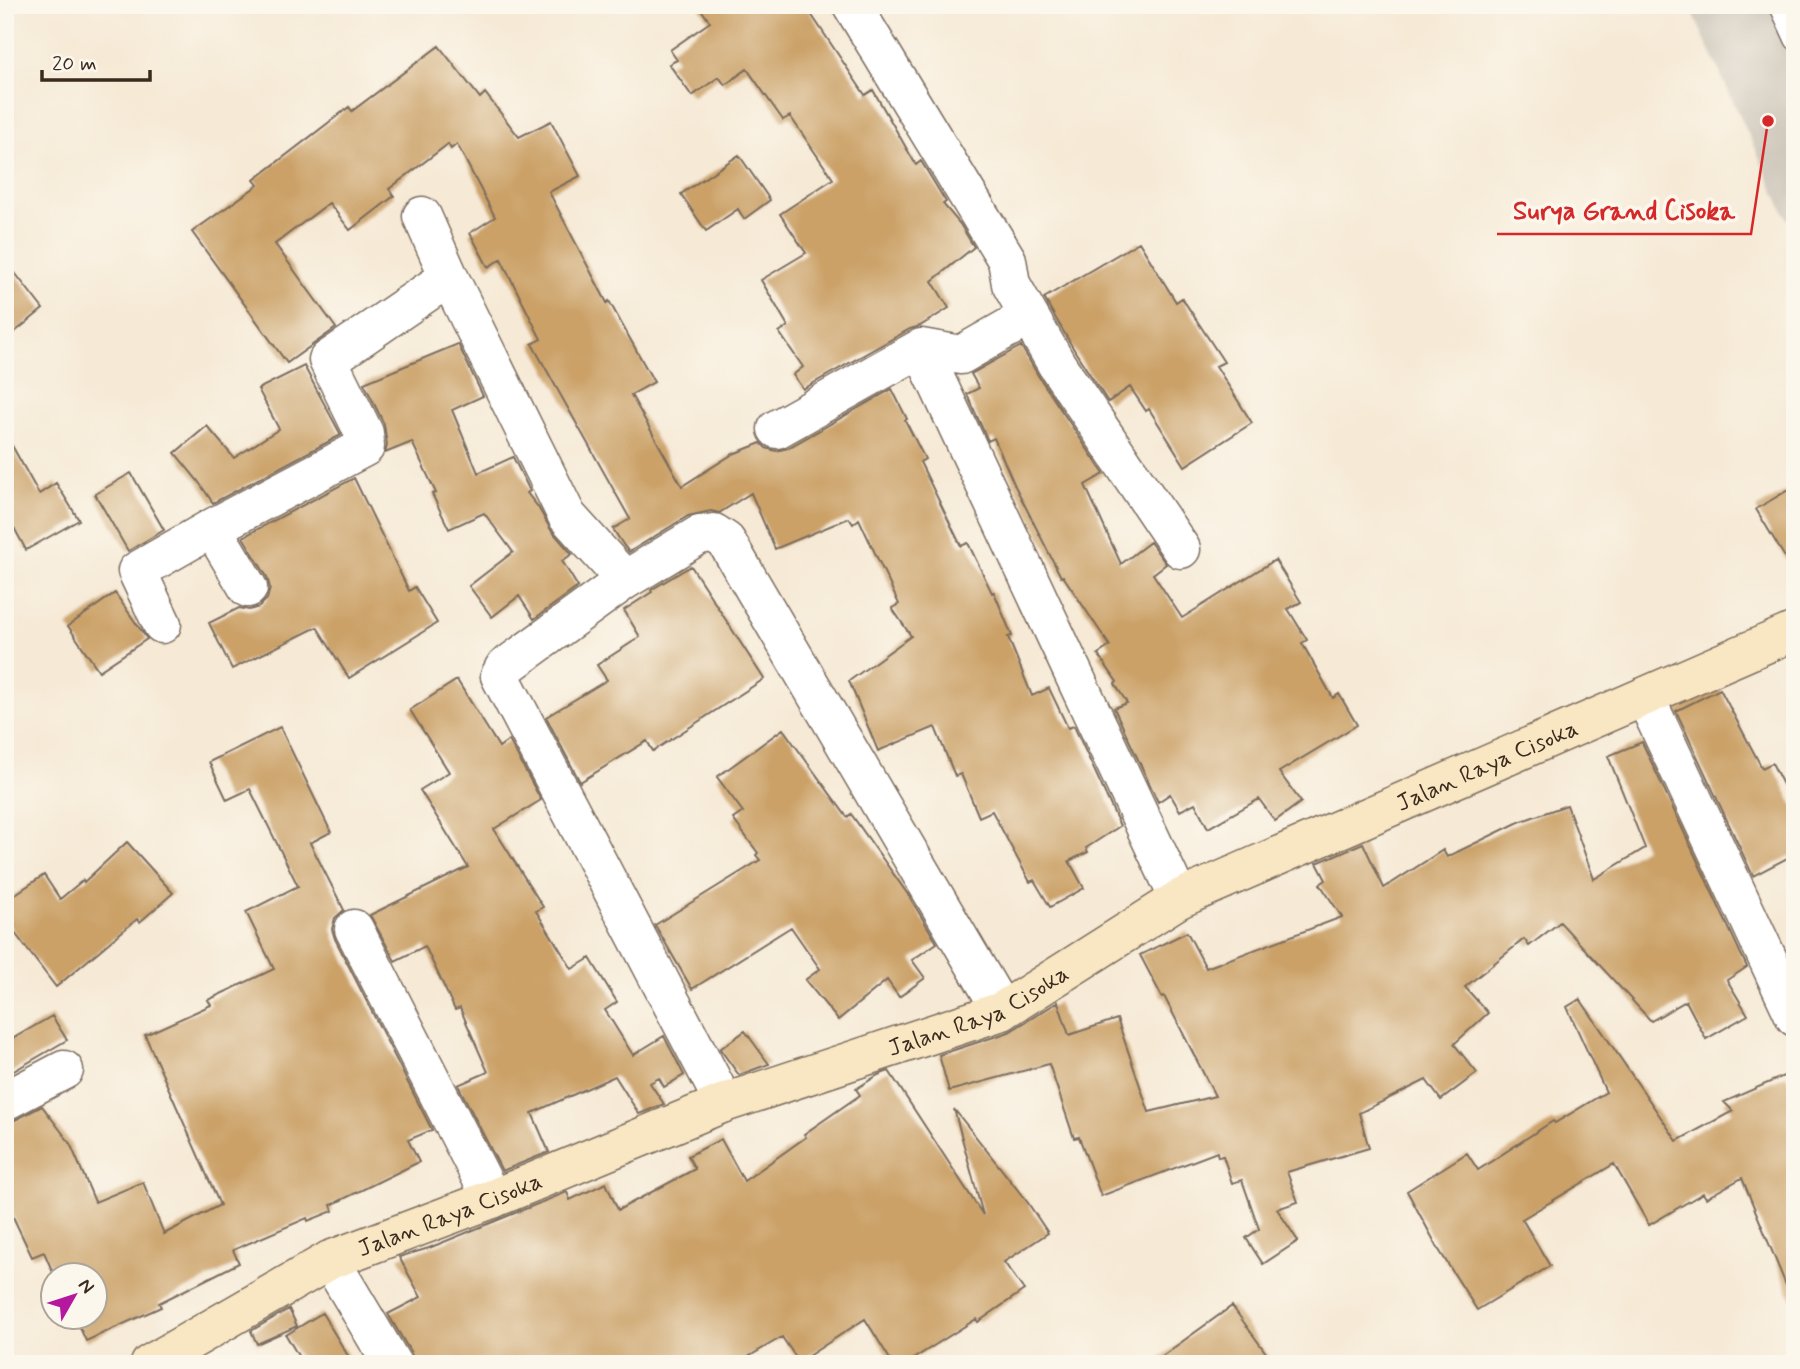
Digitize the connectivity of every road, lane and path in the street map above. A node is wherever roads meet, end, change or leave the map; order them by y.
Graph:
1 (852, 5) edge
2 (1779, 5) edge
3 (1795, 40) edge
4 (422, 216) dead end
5 (449, 277) junction
6 (1029, 316) junction
7 (921, 348) junction
8 (778, 429) dead end
9 (212, 528) junction
10 (1181, 549) dead end
11 (625, 580) junction
12 (248, 588) dead end
13 (162, 624) dead end
14 (1795, 631) edge
15 (1645, 697) junction
16 (1179, 898) junction
17 (354, 929) dead end
18 (1002, 1011) junction
19 (1795, 1017) edge
20 (64, 1070) dead end
21 (5, 1101) edge
22 (724, 1103) junction
23 (492, 1199) junction
24 (330, 1260) junction
25 (150, 1364) edge
26 (392, 1364) edge

1 - 6 street
2 - 3 lane
4 - 5 street
5 - 9 street
5 - 11 street
6 - 7 street
6 - 10 street
7 - 8 street
7 - 16 street
9 - 12 street
9 - 13 street
11 - 18 street
11 - 22 street
14 - 15 street, Jalan Raya Cisoka
15 - 16 street, Jalan Raya Cisoka
15 - 19 street
16 - 18 street, Jalan Raya Cisoka
17 - 23 street
18 - 22 street, Jalan Raya Cisoka
20 - 21 street
22 - 23 street, Jalan Raya Cisoka
23 - 24 street, Jalan Raya Cisoka
24 - 25 street, Jalan Raya Cisoka
24 - 26 street

